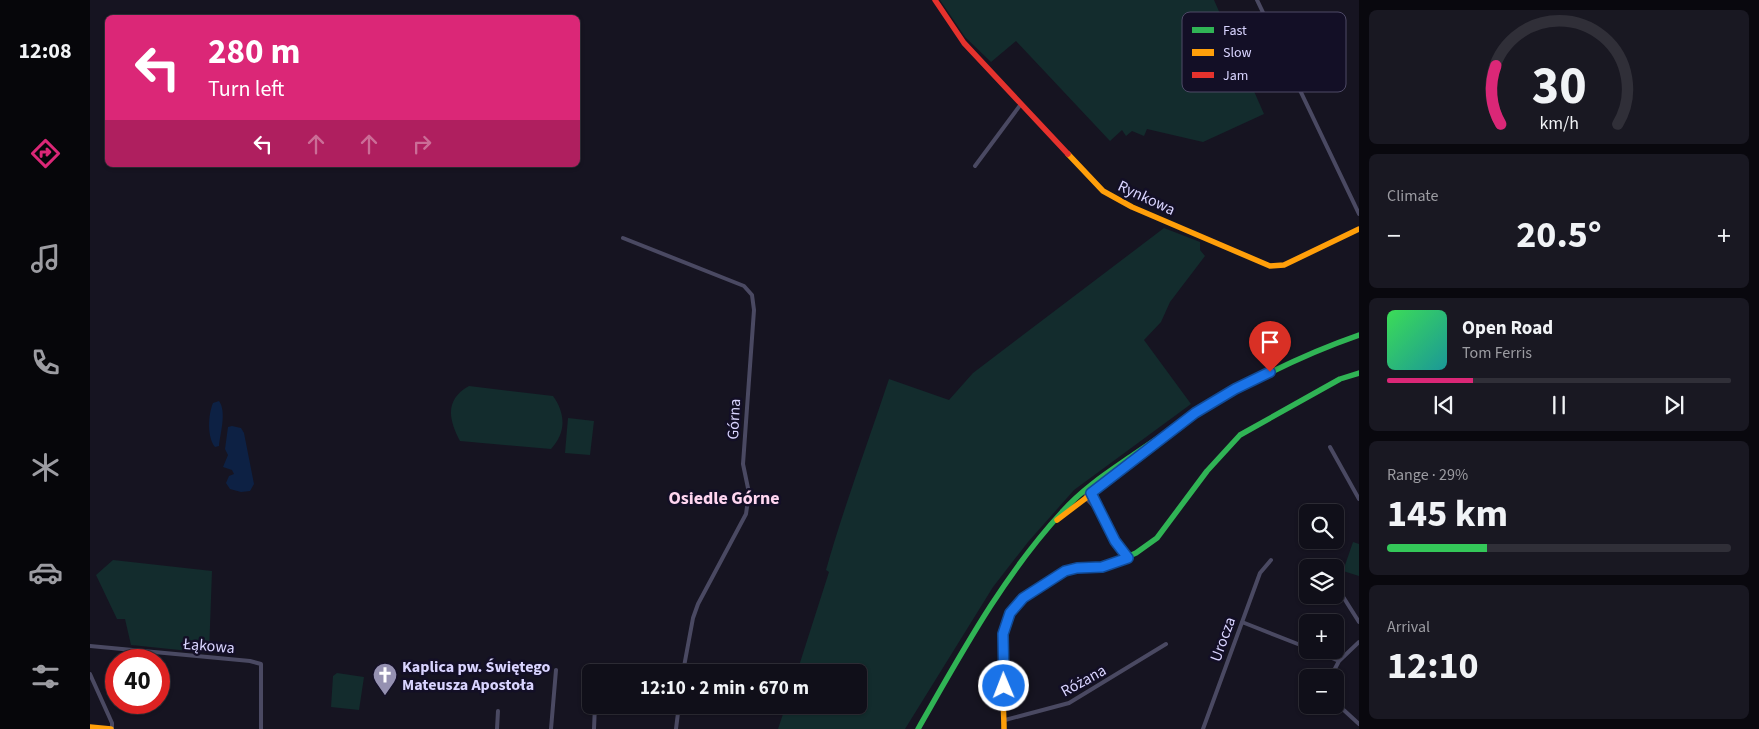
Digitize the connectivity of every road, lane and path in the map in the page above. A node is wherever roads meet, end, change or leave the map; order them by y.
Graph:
1 (935, 0) edge
2 (1256, 0) edge
3 (1262, 12) edge
4 (1300, 92) edge
5 (1021, 104) junction
6 (975, 166) dead end
7 (1359, 214) edge
8 (1359, 229) edge
9 (623, 238) dead end
10 (1359, 335) edge
11 (1359, 373) edge
12 (1173, 428) junction
13 (1330, 447) dead end
14 (1085, 490) junction
15 (1091, 493) junction
16 (1086, 498) junction
17 (1359, 499) edge
18 (1100, 513) junction
19 (1055, 521) junction
20 (1128, 558) junction
21 (1270, 560) dead end
22 (1344, 598) edge
23 (1242, 622) junction
24 (1359, 622) edge
25 (1359, 642) edge
26 (1166, 644) dead end
27 (1299, 644) edge
28 (90, 646) edge
29 (1334, 659) edge
30 (1339, 661) junction
31 (684, 664) edge
32 (1335, 669) edge
33 (556, 670) dead end
34 (90, 674) edge
35 (1344, 710) edge
36 (498, 711) dead end
37 (595, 714) edge
38 (678, 714) edge
39 (1004, 720) junction
40 (1359, 724) edge
41 (90, 727) edge
42 (111, 729) edge
43 (261, 729) edge
44 (498, 729) edge
45 (551, 729) edge
46 (594, 729) edge
47 (676, 729) edge
48 (918, 729) edge
49 (1004, 729) edge
50 (1203, 729) edge

1 - 5 street, Rynkowa
2 - 3 street
4 - 7 street
5 - 6 street
5 - 8 street, Rynkowa
9 - 31 street, Górna
10 - 12 street
11 - 20 street
12 - 14 street
12 - 15 street
13 - 17 street
14 - 15 street
14 - 16 street
14 - 19 street
15 - 16 street
15 - 18 street
16 - 18 street
16 - 19 street
18 - 20 street
19 - 48 street
20 - 39 street
21 - 23 street, Urocza
22 - 24 street
23 - 27 street
23 - 50 street, Urocza
25 - 30 street
26 - 39 street, Różana
28 - 43 street, Łąkowa
29 - 30 street
30 - 32 street
33 - 45 street
34 - 42 street
35 - 40 street
36 - 44 street
37 - 46 street
38 - 47 street
39 - 49 street
41 - 42 street

